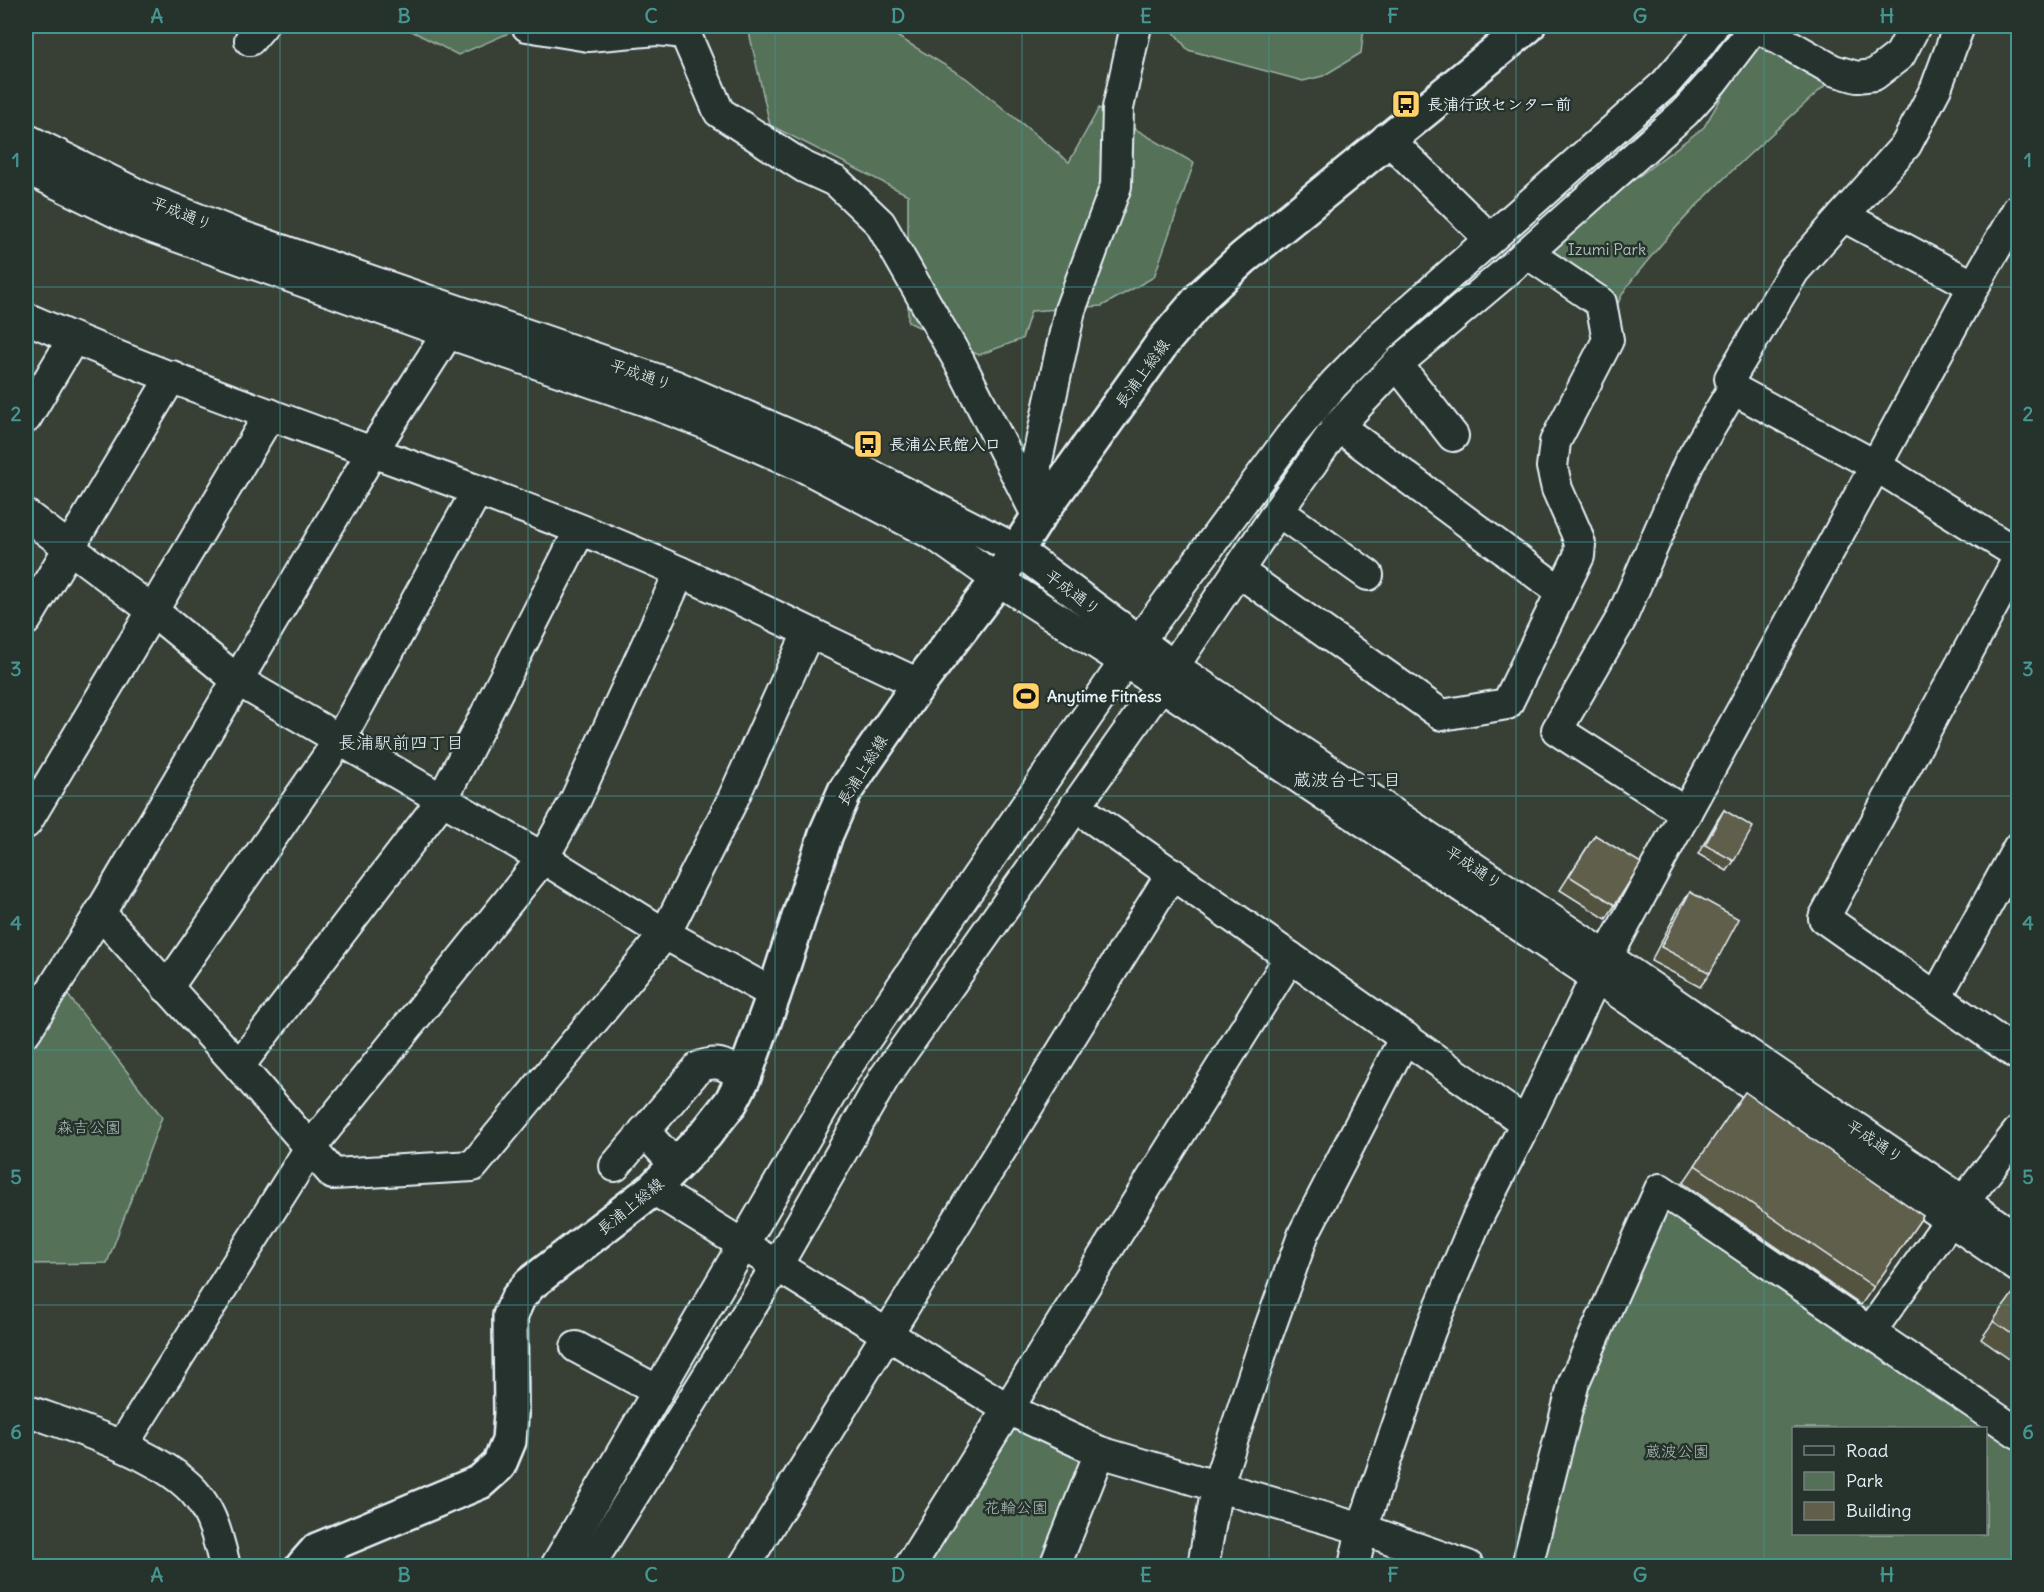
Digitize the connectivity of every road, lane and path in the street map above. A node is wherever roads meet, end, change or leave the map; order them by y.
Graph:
1 (527, 26) edge
2 (1136, 26) edge
3 (1528, 26) edge
4 (1713, 26) edge
5 (1755, 26) edge
6 (1915, 26) edge
7 (1959, 26) edge
8 (1388, 138) junction
9 (26, 139) edge
10 (26, 168) edge
11 (2019, 209) edge
12 (1843, 216) junction
13 (1483, 244) junction
14 (1527, 253) junction
15 (1499, 278) junction
16 (1974, 286) junction
17 (26, 318) edge
18 (452, 321) junction
19 (73, 339) junction
20 (1397, 364) junction
21 (172, 376) junction
22 (1733, 389) junction
23 (270, 414) junction
24 (26, 418) edge
25 (1338, 426) junction
26 (1453, 436) dead end
27 (372, 452) junction
28 (1876, 466) junction
29 (477, 491) junction
30 (1278, 511) junction
31 (26, 515) edge
32 (1038, 517) junction
33 (580, 530) junction
34 (69, 548) junction
35 (1017, 550) junction
36 (2019, 554) edge
37 (2019, 559) edge
38 (1238, 571) junction
39 (680, 572) junction
40 (1368, 575) dead end
41 (998, 580) junction
42 (1561, 592) junction
43 (153, 611) junction
44 (26, 620) edge
45 (808, 633) junction
46 (1132, 652) junction
47 (1167, 675) junction
48 (237, 680) junction
49 (919, 684) junction
50 (340, 738) junction
51 (442, 800) junction
52 (1075, 806) junction
53 (1686, 813) junction
54 (26, 823) edge
55 (2019, 848) edge
56 (543, 858) junction
57 (1172, 873) junction
58 (100, 913) junction
59 (665, 934) junction
60 (1290, 957) junction
61 (1602, 967) junction
62 (168, 988) junction
63 (774, 994) junction
64 (1937, 996) junction
65 (27, 1026) edge
66 (1405, 1037) junction
67 (2019, 1055) edge
68 (239, 1066) junction
69 (744, 1077) junction
70 (1526, 1123) junction
71 (644, 1131) junction
72 (2019, 1132) edge
73 (310, 1148) junction
74 (615, 1166) dead end
75 (676, 1166) junction
76 (653, 1189) junction
77 (1957, 1211) junction
78 (2019, 1239) edge
79 (743, 1246) junction
80 (776, 1267) junction
81 (2019, 1267) edge
82 (1870, 1332) junction
83 (886, 1335) junction
84 (576, 1347) dead end
85 (658, 1391) junction
86 (1008, 1409) junction
87 (26, 1410) edge
88 (2019, 1433) edge
89 (122, 1446) junction
90 (1100, 1452) junction
91 (1217, 1487) junction
92 (1362, 1529) junction
93 (225, 1566) edge
94 (303, 1566) edge
95 (556, 1566) edge
96 (589, 1566) edge
97 (744, 1566) edge
98 (910, 1566) edge
99 (1055, 1566) edge
100 (1203, 1566) edge
101 (1354, 1566) edge
102 (1468, 1566) edge
103 (1527, 1566) edge

1 - 32 street
2 - 32 street
3 - 8 main road, 長浦上総線
4 - 13 street
5 - 6 street
5 - 14 street
7 - 12 street
8 - 13 street
8 - 32 main road, 長浦上総線
9 - 18 street, 平成通り
10 - 18 street, 平成通り
11 - 16 street
12 - 16 street
12 - 22 street
13 - 15 street
13 - 46 street
14 - 15 street
14 - 42 street
15 - 20 street
16 - 28 street
17 - 19 street
18 - 27 street
18 - 35 street, 平成通り
18 - 41 street, 平成通り
19 - 21 street
19 - 24 street
20 - 25 street
20 - 26 street
21 - 23 street
21 - 34 street
22 - 28 street
22 - 53 street
23 - 27 street
23 - 43 street
25 - 30 street
25 - 42 street
27 - 29 street
27 - 48 street
28 - 36 street
28 - 53 street
29 - 33 street
29 - 50 street
30 - 38 street
30 - 40 street
31 - 34 street
32 - 35 main road, 長浦上総線
33 - 39 street
33 - 51 street
34 - 43 street
34 - 44 street
35 - 41 main road, 長浦上総線
35 - 46 street, 平成通り
37 - 64 street
38 - 42 street
38 - 47 street
39 - 45 street
39 - 56 street
41 - 46 street, 平成通り
41 - 49 main road, 長浦上総線
43 - 48 street
43 - 54 street
45 - 49 street
45 - 59 street
46 - 47 street, 平成通り
46 - 79 street
47 - 52 street
47 - 61 street, 平成通り
48 - 50 street
48 - 58 street
49 - 63 main road, 長浦上総線
50 - 51 street
50 - 62 street
51 - 56 street
51 - 68 street
52 - 57 street
52 - 80 street
53 - 61 street
55 - 64 street
56 - 59 street
56 - 73 street
57 - 60 street
57 - 83 street
58 - 62 street
58 - 65 street
59 - 63 street
59 - 73 street
60 - 66 street
60 - 86 street
61 - 70 street
61 - 77 street, 平成通り
62 - 68 street
63 - 69 main road, 長浦上総線
64 - 67 street
66 - 70 street
66 - 91 street
68 - 73 street
69 - 71 street
69 - 75 main road, 長浦上総線
70 - 92 street
71 - 74 street
71 - 75 street
72 - 77 street
73 - 89 street
75 - 76 main road, 長浦上総線
76 - 79 street
76 - 94 main road, 長浦上総線
77 - 78 street, 平成通り
77 - 81 street, 平成通り
77 - 82 street
79 - 80 street
79 - 85 street
80 - 83 street
80 - 96 street
82 - 88 street
82 - 103 street
83 - 86 street
83 - 97 street
84 - 85 street
85 - 95 street
86 - 90 street
86 - 98 street
87 - 89 street
89 - 93 street
90 - 91 street
90 - 99 street
91 - 92 street
91 - 100 street
92 - 101 street
92 - 102 street

